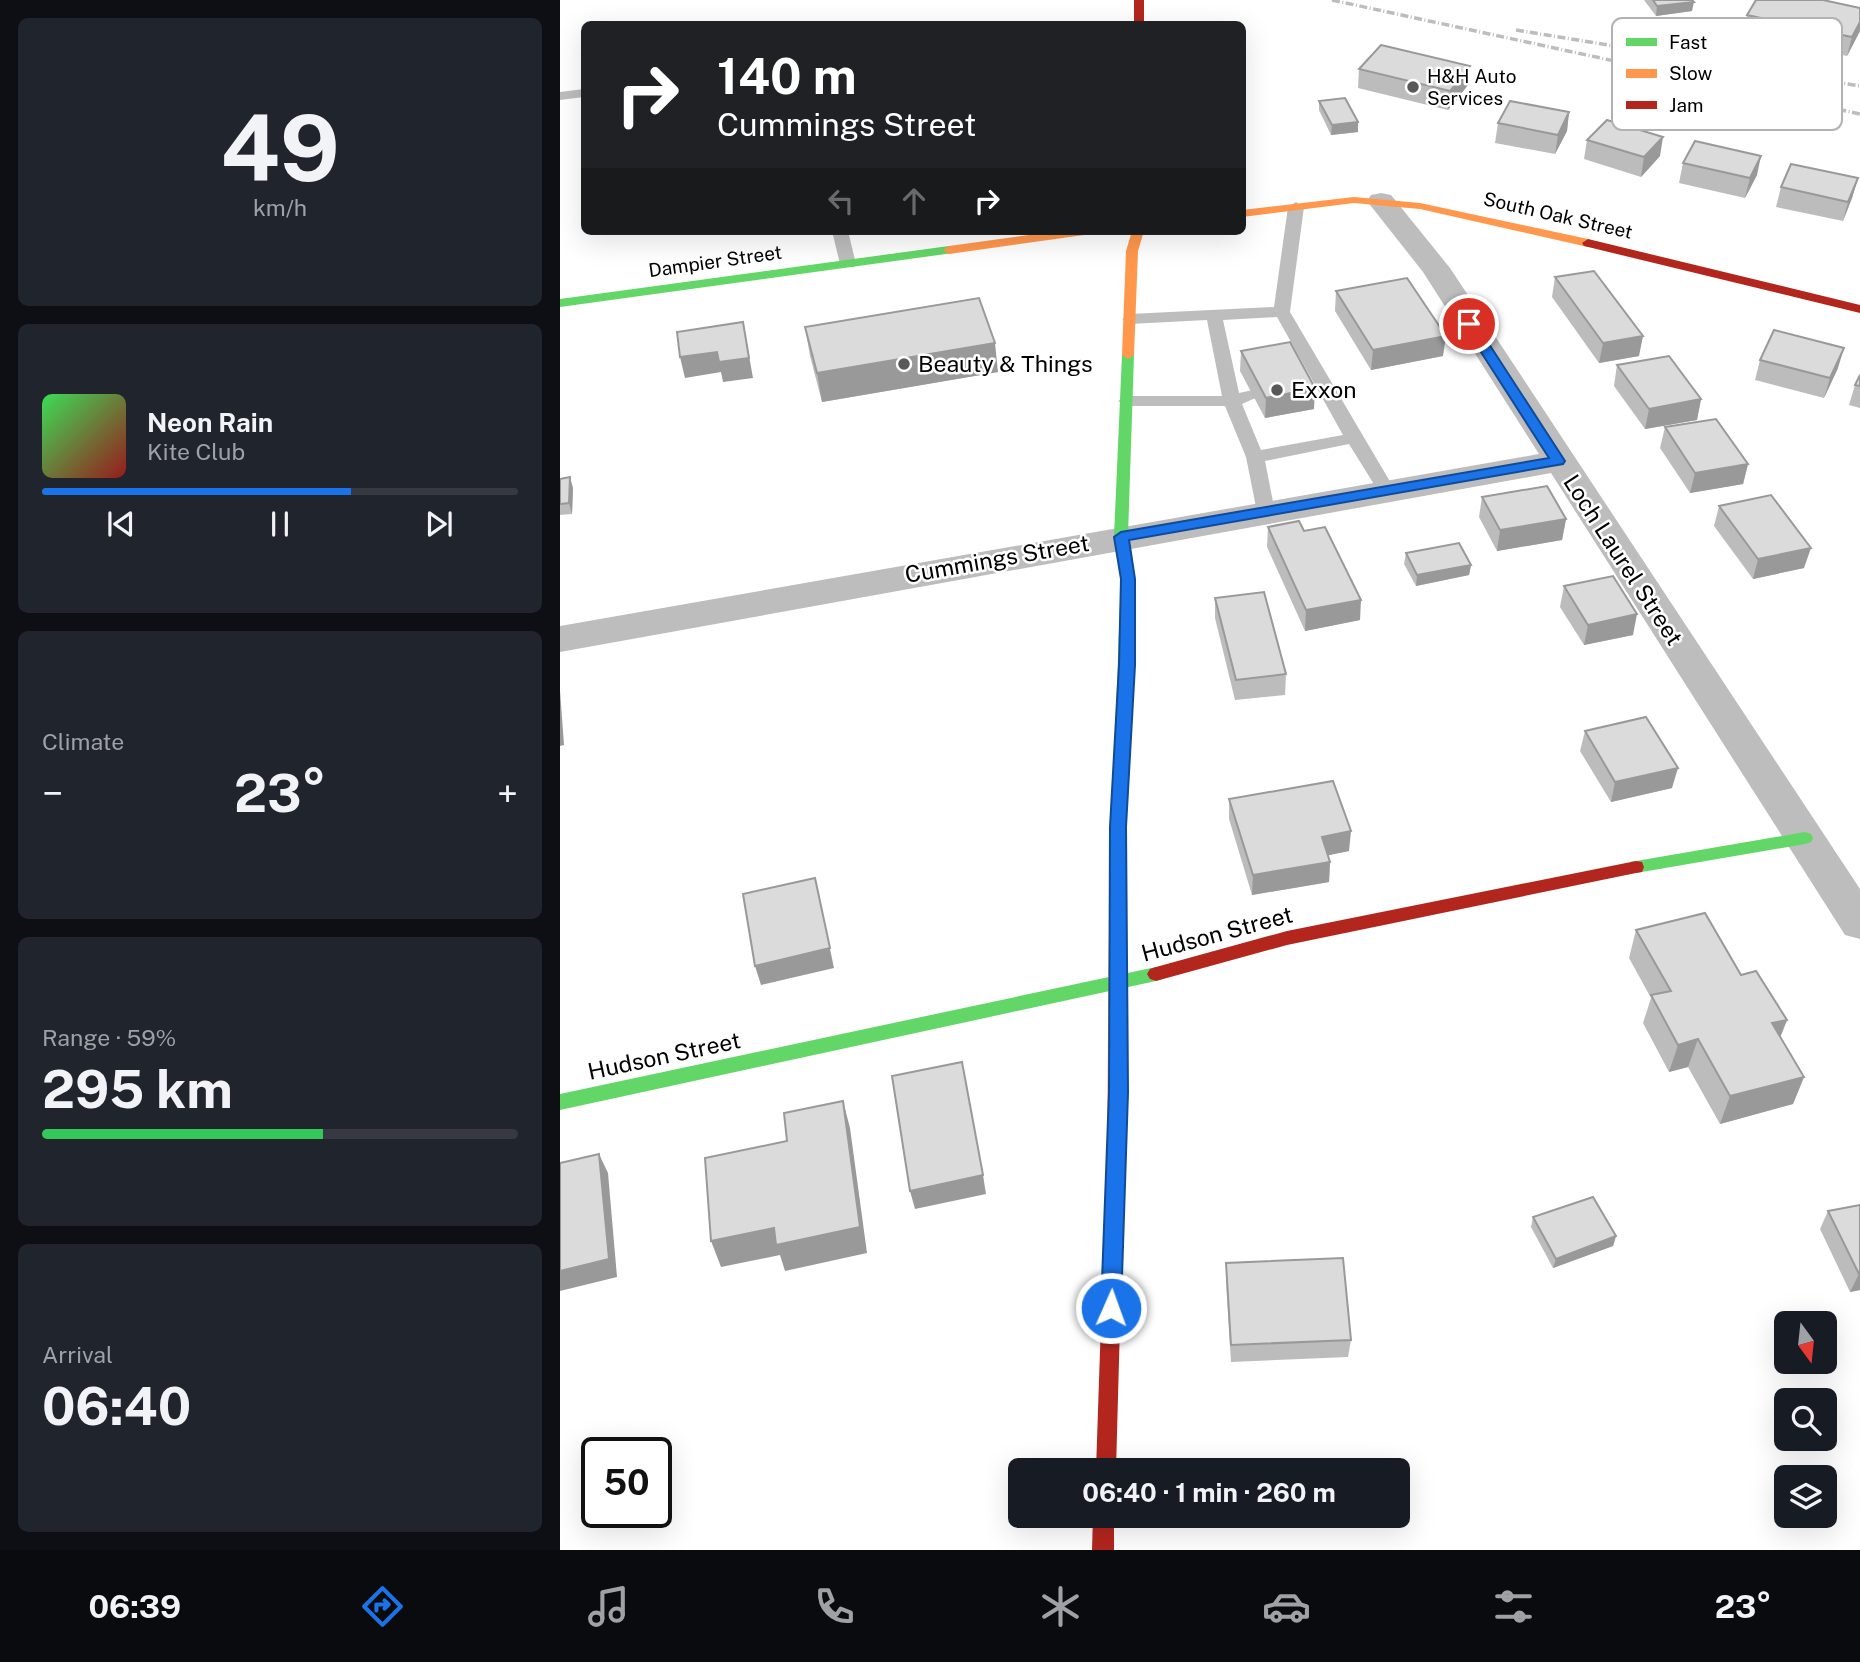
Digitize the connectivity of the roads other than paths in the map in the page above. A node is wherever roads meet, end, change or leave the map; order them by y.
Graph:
1 (1139, 0) edge
2 (1139, 21) edge
3 (581, 93) edge
4 (560, 96) edge
5 (1381, 201) junction
6 (1296, 207) junction
7 (1246, 213) edge
8 (841, 235) edge
9 (1055, 235) edge
10 (1137, 235) edge
11 (848, 264) junction
12 (560, 303) edge
13 (1860, 309) edge
14 (1282, 312) junction
15 (1214, 315) junction
16 (1130, 318) junction
17 (1322, 381) junction
18 (1302, 385) edge
19 (1253, 395) edge
20 (1127, 401) junction
21 (1232, 401) junction
22 (1354, 438) junction
23 (1255, 457) junction
24 (1558, 461) junction
25 (1386, 491) junction
26 (1266, 512) junction
27 (1121, 537) junction
28 (560, 639) edge
29 (1805, 838) junction
30 (1860, 923) edge
31 (1118, 984) junction
32 (560, 1102) edge
33 (1106, 1458) edge
34 (1104, 1528) edge
35 (1103, 1550) edge

1 - 2 main road
3 - 4 lane
5 - 6 main road, South Oak Street
5 - 13 main road, South Oak Street
5 - 24 street, Loch Laurel Street
6 - 7 main road, South Oak Street
6 - 14 lane
8 - 11 lane
9 - 11 main road, Dampier Street
10 - 16 main road
11 - 12 main road, Dampier Street
14 - 15 lane
14 - 17 lane
15 - 16 lane
15 - 21 lane
16 - 20 main road
17 - 18 lane
17 - 22 lane
19 - 21 lane
20 - 21 lane
20 - 27 main road
21 - 23 lane
22 - 23 lane
22 - 25 lane
23 - 26 lane
24 - 25 street, Cummings Street
24 - 29 street, Loch Laurel Street
25 - 26 street, Cummings Street
26 - 27 street, Cummings Street
27 - 28 street, Cummings Street
27 - 31 main road
29 - 30 street, Loch Laurel Street
29 - 31 main road, Hudson Street
31 - 32 main road, Hudson Street
31 - 33 main road
34 - 35 main road

